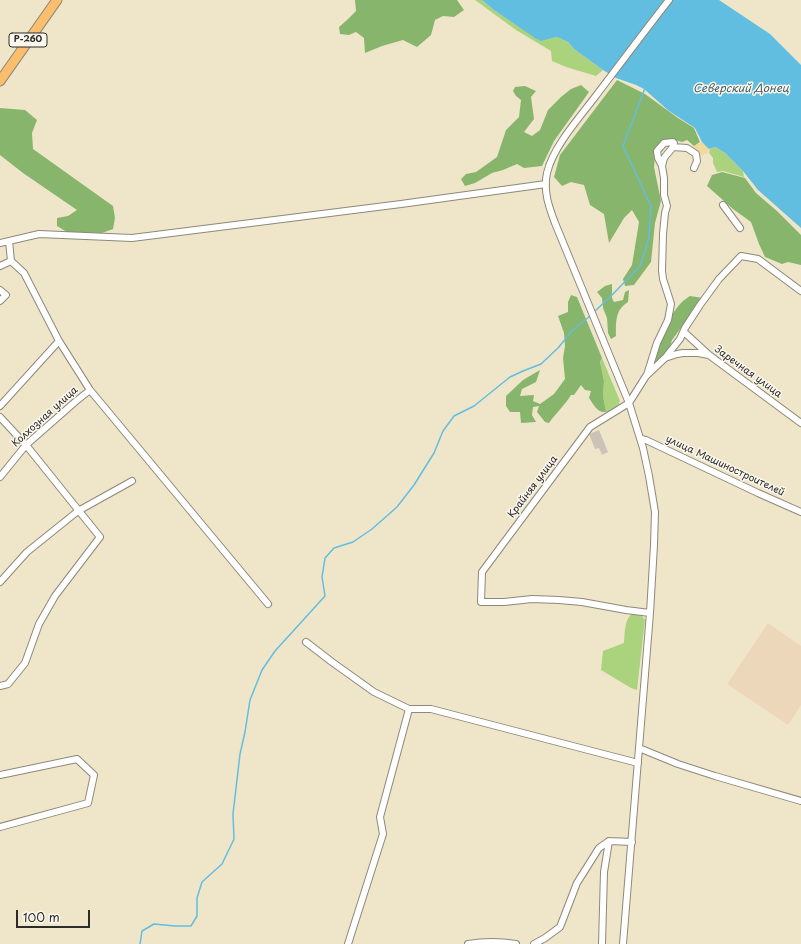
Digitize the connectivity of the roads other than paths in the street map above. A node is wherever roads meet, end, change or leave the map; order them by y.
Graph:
1 (57, 0) edge
2 (669, 0) edge
3 (0, 81) edge
4 (673, 147) junction
5 (662, 166) junction
6 (694, 168) dead end
7 (546, 184) junction
8 (724, 205) dead end
9 (740, 228) dead end
10 (9, 242) junction
11 (0, 243) edge
12 (11, 261) junction
13 (0, 266) edge
14 (0, 290) edge
15 (801, 291) edge
16 (0, 301) edge
17 (684, 332) junction
18 (59, 341) junction
19 (709, 355) junction
20 (665, 358) junction
21 (646, 376) junction
22 (90, 390) junction
23 (629, 403) junction
24 (0, 406) edge
25 (0, 417) edge
26 (801, 423) edge
27 (641, 439) junction
28 (26, 446) junction
29 (0, 477) edge
30 (132, 480) dead end
31 (78, 511) junction
32 (801, 512) edge
33 (0, 582) edge
34 (268, 604) dead end
35 (650, 614) junction
36 (306, 642) dead end
37 (0, 686) edge
38 (409, 709) junction
39 (639, 748) junction
40 (638, 763) junction
41 (0, 775) edge
42 (801, 801) edge
43 (0, 827) edge
44 (609, 841) junction
45 (632, 842) junction
46 (545, 938) junction
47 (348, 944) edge
48 (468, 944) edge
49 (516, 944) edge
50 (534, 944) edge
51 (540, 944) edge
52 (602, 944) edge
53 (623, 944) edge

1 - 3 highway, Р-260
2 - 7 street
4 - 5 street
4 - 5 street
4 - 6 street
5 - 21 street
7 - 10 street
7 - 23 street
8 - 9 street
10 - 11 street
10 - 12 street
12 - 13 street
12 - 18 street
14 - 16 street
15 - 17 street
17 - 19 street
17 - 20 street
18 - 22 street
18 - 24 street
19 - 20 street, Заречная улица
19 - 26 street, Заречная улица
20 - 21 street, Заречная улица
21 - 23 street, Заречная улица
22 - 28 street, Колхозная улица
22 - 34 street
23 - 27 street
23 - 35 street, Крайняя улица
25 - 28 street
27 - 32 street, улица Машиностроителей
27 - 35 street
28 - 29 street, Колхозная улица
28 - 31 street
30 - 31 street
31 - 33 street
31 - 37 street
35 - 39 street
36 - 38 street
38 - 40 street
38 - 47 street
39 - 40 street
39 - 42 street
40 - 45 street
41 - 43 street
44 - 45 street
44 - 46 street
44 - 52 street
45 - 53 street
46 - 50 street
46 - 51 street
48 - 49 street

